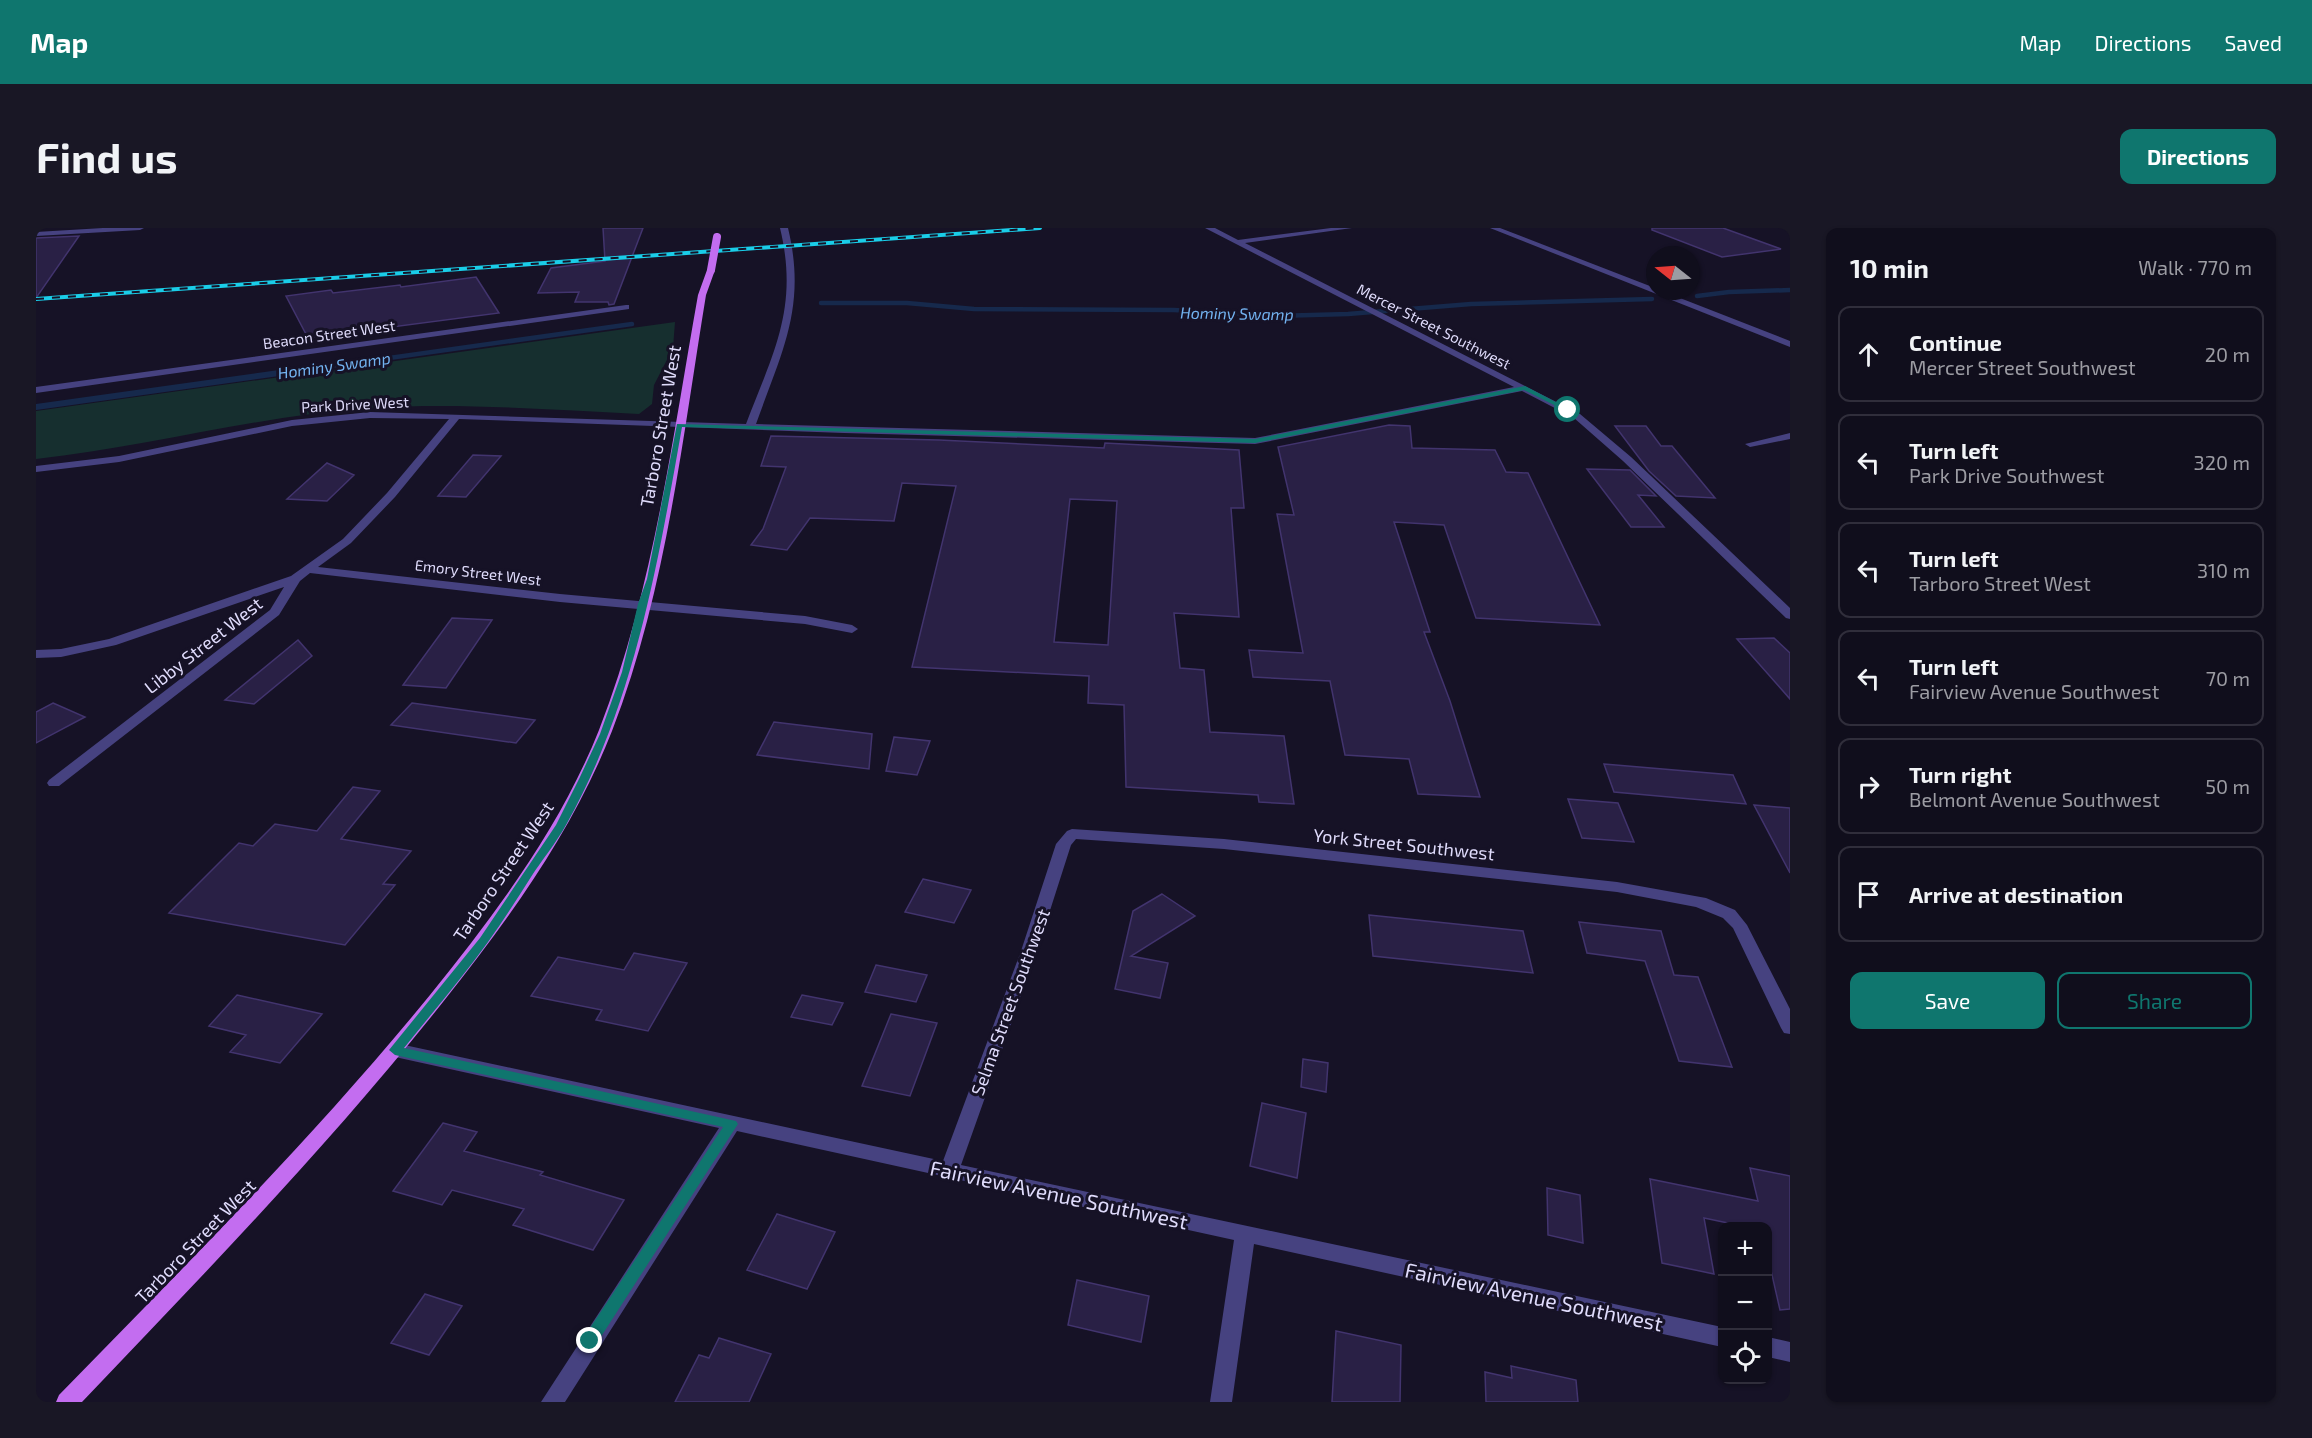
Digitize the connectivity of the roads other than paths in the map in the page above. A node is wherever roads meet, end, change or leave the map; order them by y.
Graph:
1 (140, 228) edge
2 (784, 228) edge
3 (1209, 228) edge
4 (1348, 228) edge
5 (1494, 228) edge
6 (718, 232) edge
7 (36, 234) edge
8 (1239, 242) junction
9 (1646, 287) edge
10 (1678, 300) edge
11 (626, 307) dead end
12 (1790, 344) edge
13 (1525, 388) junction
14 (36, 390) edge
15 (456, 416) junction
16 (679, 425) junction
17 (750, 427) junction
18 (1790, 436) edge
19 (1750, 444) dead end
20 (36, 469) edge
21 (311, 570) junction
22 (295, 579) junction
23 (642, 604) junction
24 (1790, 615) edge
25 (852, 629) dead end
26 (36, 654) edge
27 (54, 783) dead end
28 (1072, 834) joint
29 (1790, 1028) edge
30 (395, 1050) junction
31 (732, 1124) junction
32 (949, 1171) junction
33 (1245, 1233) junction
34 (1718, 1336) edge
35 (1772, 1348) edge
36 (1790, 1352) edge
37 (67, 1402) edge
38 (552, 1402) edge
39 (1221, 1402) edge

1 - 7 street
2 - 17 street
3 - 8 street, Mercer Street Southwest
4 - 8 street
5 - 9 street
6 - 16 main road, Tarboro Street West, bridge
8 - 13 street, Mercer Street Southwest
10 - 12 street
11 - 14 street, Beacon Street West
13 - 17 street, Park Drive West
13 - 24 street, Mercer Street Southwest
15 - 16 street, Park Drive West
15 - 20 street, Park Drive West
15 - 21 street, Libby Street West
16 - 17 street, Park Drive West
16 - 23 main road, Tarboro Street West
18 - 19 street
21 - 22 street, Libby Street West
21 - 23 street, Emory Street West
22 - 26 street
22 - 27 street, Libby Street West
23 - 25 street, Emory Street West
23 - 30 main road, Tarboro Street West
28 - 29 street, York Street Southwest
28 - 32 street, Selma Street Southwest
30 - 31 street, Fairview Avenue Southwest
30 - 37 main road, Tarboro Street West
31 - 32 street, Fairview Avenue Southwest
31 - 38 street
32 - 33 street, Fairview Avenue Southwest
33 - 34 street, Fairview Avenue Southwest
33 - 39 street
35 - 36 street

